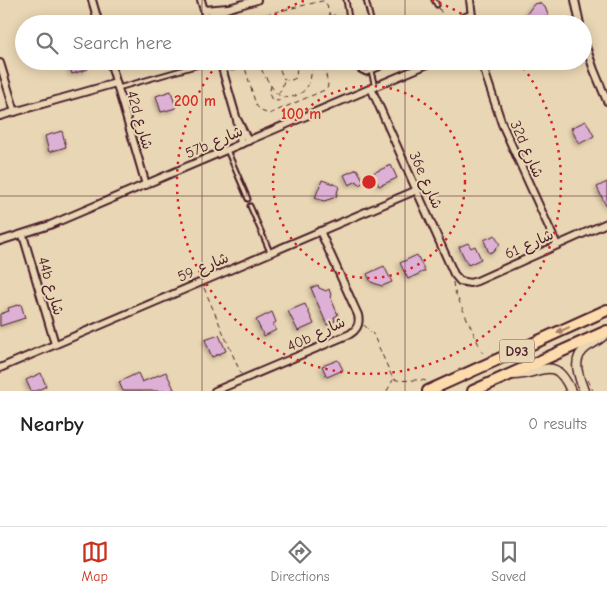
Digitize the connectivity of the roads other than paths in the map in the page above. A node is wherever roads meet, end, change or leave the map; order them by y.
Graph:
1 (92, 0) edge
2 (201, 0) edge
3 (256, 0) edge
4 (346, 0) edge
5 (366, 0) edge
6 (434, 0) edge
7 (470, 0) edge
8 (575, 0) edge
9 (437, 5) road end
10 (472, 13) joint
11 (96, 15) edge
12 (205, 15) edge
13 (211, 15) edge
14 (348, 15) edge
15 (370, 15) edge
16 (467, 15) edge
17 (578, 15) edge
18 (0, 63) edge
19 (592, 64) edge
20 (113, 70) edge
21 (178, 70) edge
22 (222, 70) edge
23 (361, 70) edge
24 (373, 70) edge
25 (415, 70) edge
26 (484, 70) edge
27 (370, 71) junction
28 (117, 86) junction
29 (373, 88) junction
30 (607, 101) edge
31 (14, 112) junction
32 (0, 116) edge
33 (237, 120) junction
34 (248, 141) junction
35 (241, 144) junction
36 (227, 150) junction
37 (146, 185) junction
38 (417, 190) junction
39 (248, 199) dead end
40 (250, 206) dead end
41 (607, 223) edge
42 (320, 231) junction
43 (23, 235) junction
44 (0, 241) edge
45 (557, 245) junction
46 (270, 252) junction
47 (460, 281) joint
48 (607, 310) edge
49 (607, 332) edge
50 (55, 344) junction
51 (0, 368) edge
52 (510, 374) junction
53 (230, 388) edge
54 (431, 389) edge
55 (215, 391) edge
56 (473, 391) edge
57 (571, 391) edge
58 (584, 391) edge

1 - 11 street
2 - 12 street
3 - 13 street
4 - 14 lane
5 - 15 lane
6 - 9 lane
7 - 10 street
8 - 17 street
10 - 16 lane
18 - 31 street
19 - 30 street
20 - 28 street, 42d شارع
21 - 28 lane
22 - 33 street
23 - 27 lane
24 - 27 lane
25 - 29 street, 57b شارع
26 - 45 street, 32d شارع
27 - 29 lane
28 - 31 street
28 - 37 street, 42d شارع
29 - 34 street, 57b شارع
29 - 38 street, 36e شارع
31 - 32 street
33 - 34 street
33 - 35 street
34 - 35 street, 57b شارع
35 - 36 street, 57b شارع
36 - 37 street, 57b شارع
36 - 39 lane
37 - 43 street, 57b شارع
38 - 42 street, شارع 59
38 - 47 street, 36e شارع
40 - 46 lane
41 - 45 street, شارع 61
42 - 46 street, شارع 59
42 - 53 street, 40b شارع
43 - 44 street, 57b شارع
43 - 50 street, 44b شارع
45 - 47 street, شارع 61
46 - 50 street, شارع 59
48 -> 54 main road, D93
49 - 52 main road, D93
49 - 58 street
50 - 51 street, شارع 59
52 - 56 main road, D93
52 - 57 street
53 - 55 street, 40b شارع

